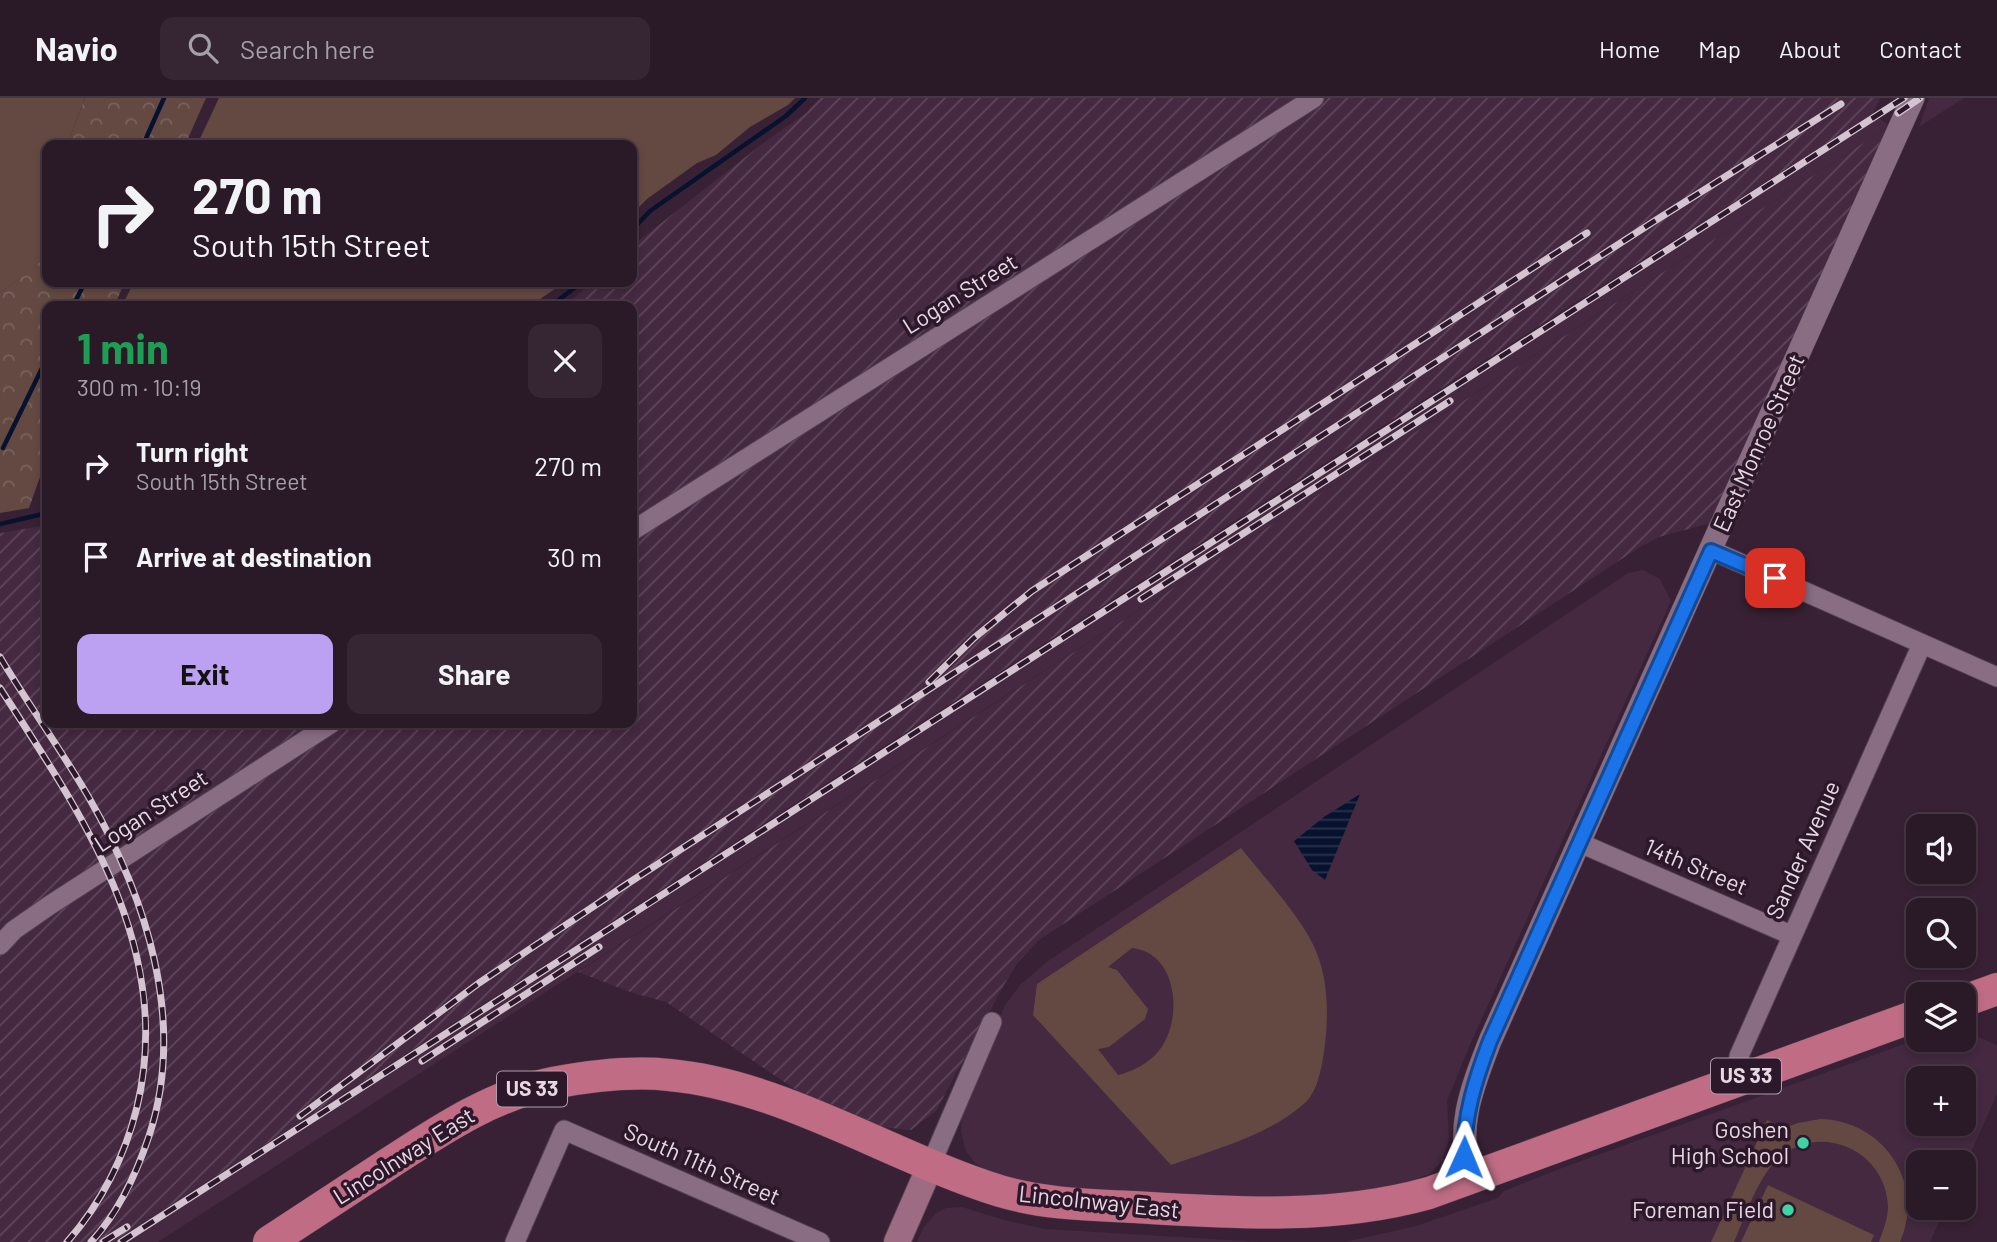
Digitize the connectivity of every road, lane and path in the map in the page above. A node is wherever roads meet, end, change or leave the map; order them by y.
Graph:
1 (1314, 98) edge
2 (1913, 98) edge
3 (637, 528) edge
4 (1711, 551) junction
5 (1922, 644) junction
6 (1997, 677) edge
7 (324, 728) edge
8 (1580, 843) junction
9 (1791, 935) junction
10 (0, 945) edge
11 (1997, 989) edge
12 (1976, 997) edge
13 (1906, 1019) edge
14 (992, 1022) dead end
15 (1737, 1080) junction
16 (930, 1164) junction
17 (1471, 1178) junction
18 (269, 1242) edge
19 (515, 1242) edge
20 (820, 1242) edge
21 (897, 1242) edge

1 - 3 street, Logan Street
2 - 4 street, East Monroe Street
4 - 5 street
4 - 8 street, East Monroe Street
5 - 6 street
5 - 9 street, Sander Avenue
7 - 10 street, Logan Street
8 - 9 street, 14th Street
8 - 17 street, East Monroe Street
9 - 15 street, Sander Avenue
11 - 12 highway
13 - 15 highway, Lincolnway East / US 33
14 - 16 street
15 - 17 highway, Lincolnway East / US 33
16 - 17 highway, Lincolnway East / US 33
16 - 18 highway, Lincolnway East / US 33
16 - 21 main road
19 - 20 street, South 11th Street

